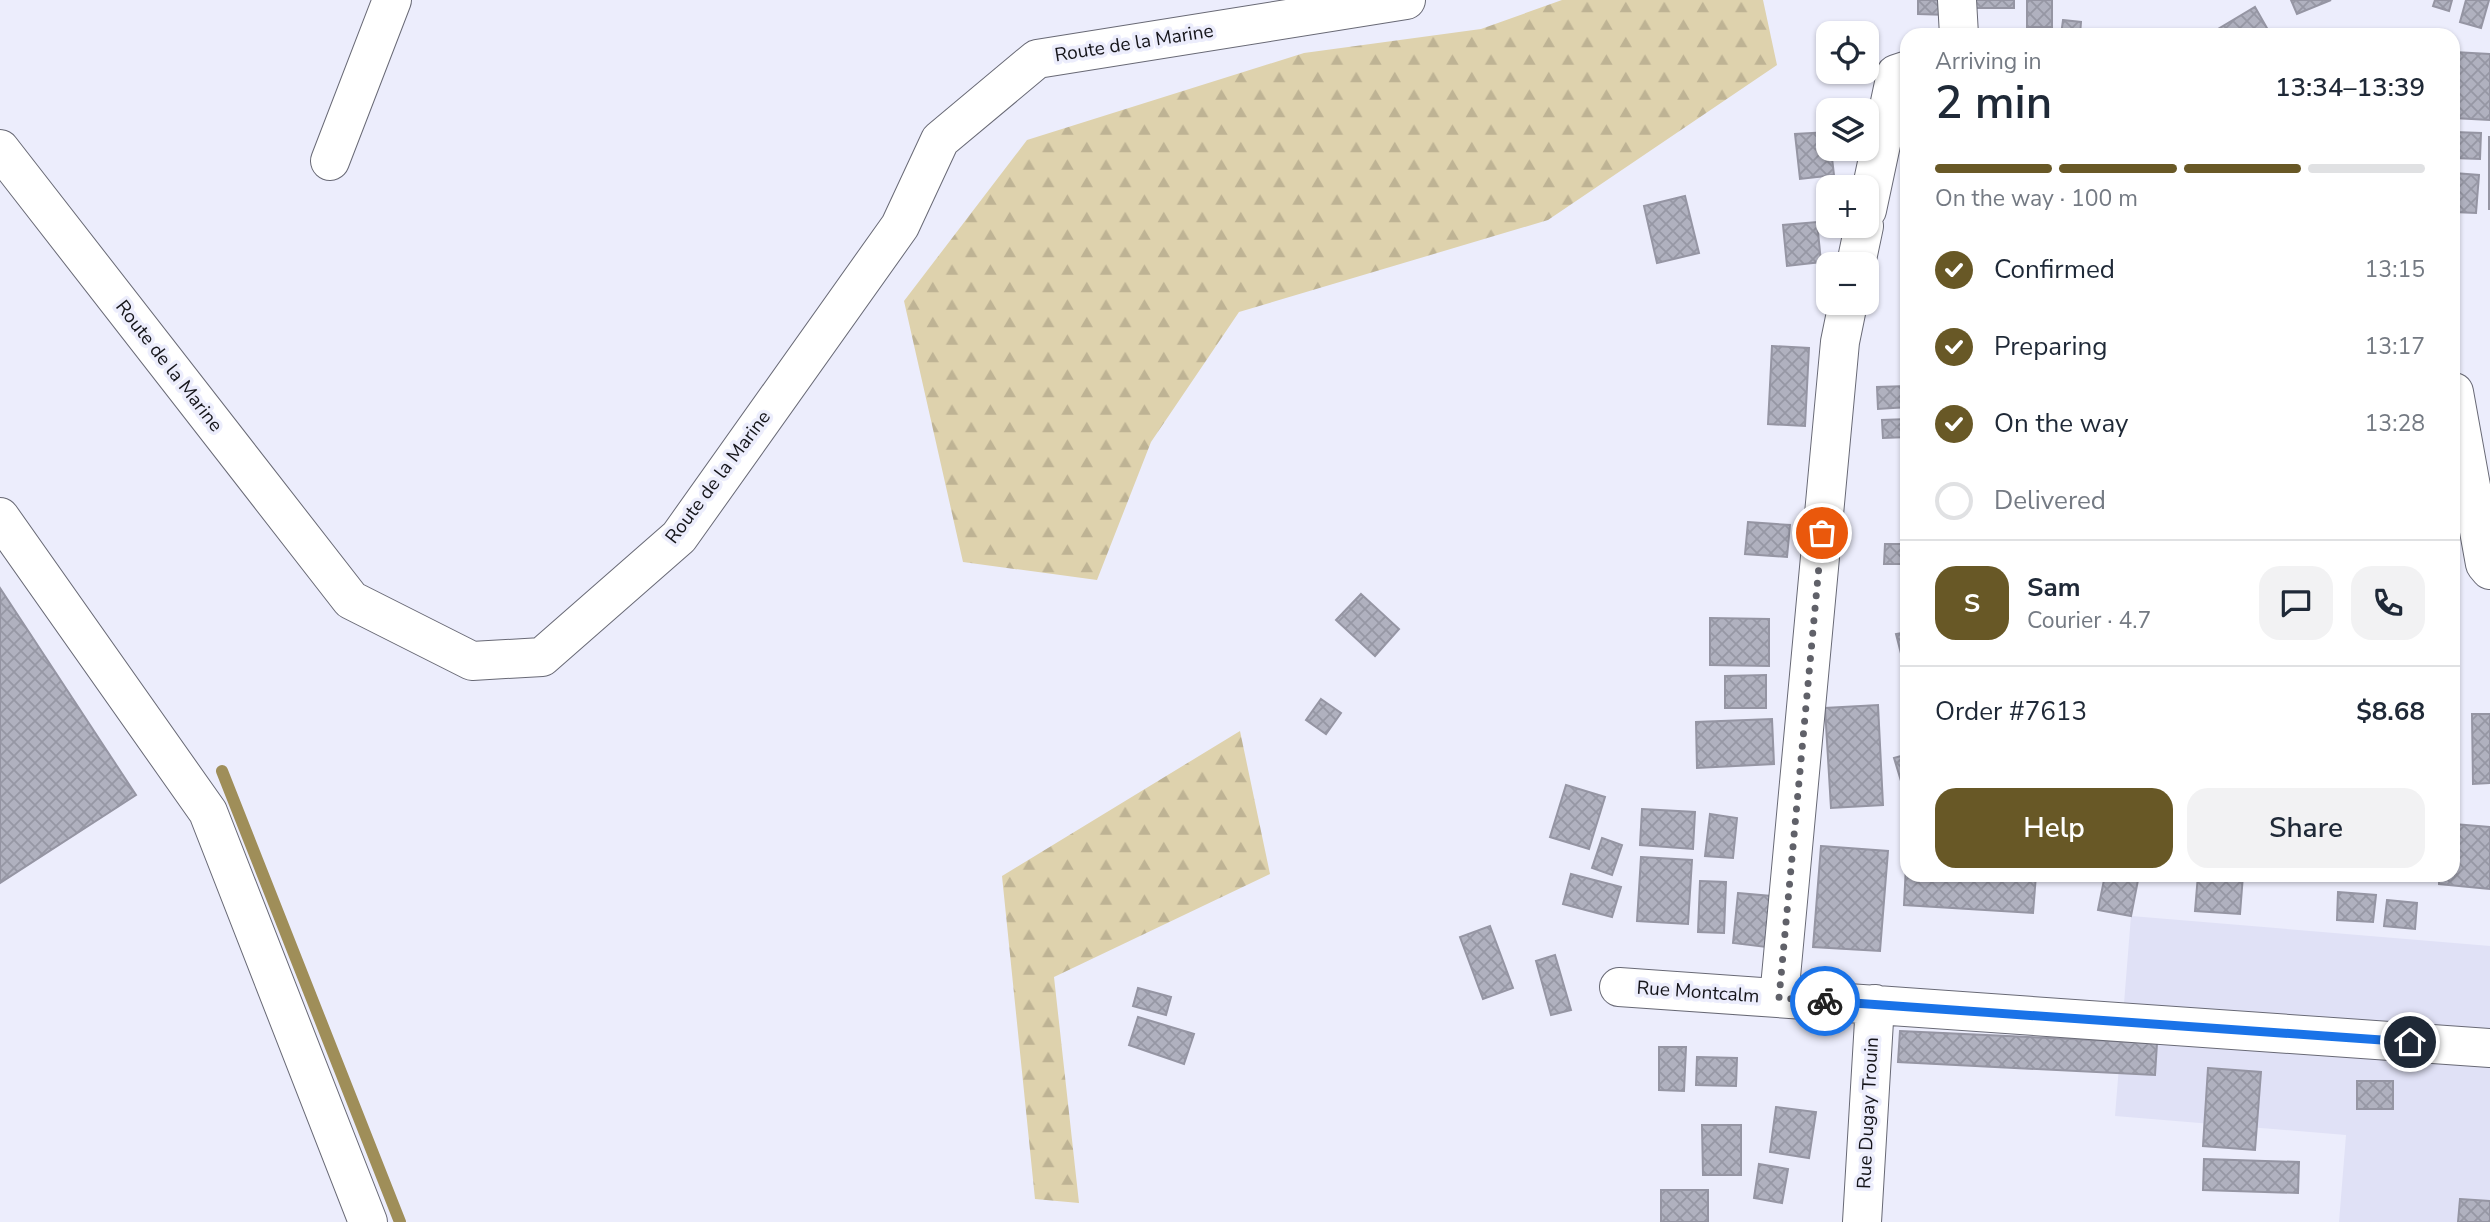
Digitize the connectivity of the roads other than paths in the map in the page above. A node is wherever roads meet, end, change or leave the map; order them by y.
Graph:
1 (392, 0) edge
2 (1406, 0) edge
3 (1957, 0) edge
4 (1959, 28) edge
5 (1900, 73) edge
6 (0, 149) edge
7 (330, 161) dead end
8 (1874, 175) edge
9 (1846, 315) edge
10 (2460, 425) edge
11 (0, 517) edge
12 (2490, 570) edge
13 (1619, 987) dead end
14 (1779, 998) junction
15 (1875, 1004) junction
16 (2490, 1048) edge
17 (368, 1222) edge
18 (1862, 1222) edge

1 - 7 street
2 - 6 street, Route de la Marine
3 - 4 street
5 - 8 street
9 - 14 street
10 - 12 street
11 - 17 street
13 - 14 street, Rue Montcalm
14 - 15 street, Rue Montcalm
15 - 16 street, Rue Montcalm
15 - 18 street, Rue Dugay Trouin

